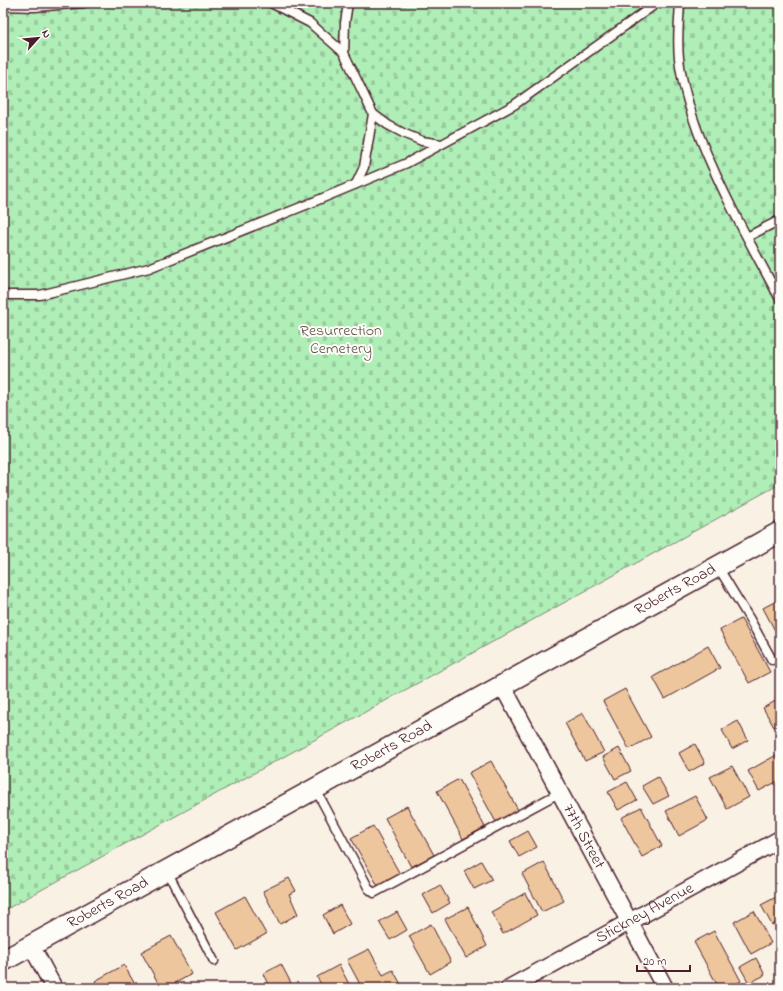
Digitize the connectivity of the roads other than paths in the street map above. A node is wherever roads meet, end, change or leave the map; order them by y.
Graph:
1 (84, 3) edge
2 (271, 3) edge
3 (348, 3) edge
4 (657, 3) edge
5 (680, 3) edge
6 (3, 6) edge
7 (344, 53) junction
8 (374, 114) junction
9 (441, 144) junction
10 (356, 184) junction
11 (780, 220) edge
12 (747, 237) junction
13 (3, 295) edge
14 (780, 299) edge
15 (780, 533) edge
16 (718, 566) junction
17 (772, 660) dead end
18 (502, 685) junction
19 (315, 788) junction
20 (559, 793) junction
21 (780, 839) edge
22 (167, 870) junction
23 (629, 922) junction
24 (31, 945) junction
25 (3, 961) edge
26 (214, 961) dead end
27 (54, 988) edge
28 (509, 988) edge
29 (665, 988) edge

1 - 6 lane
2 - 7 lane
3 - 7 lane
4 - 9 lane
5 - 12 lane
7 - 8 lane
8 - 9 lane
8 - 10 lane
9 - 10 lane
10 - 13 lane
11 - 12 lane
12 - 14 lane
15 - 16 street, Roberts Road
16 - 17 lane
16 - 18 street, Roberts Road
18 - 19 street, Roberts Road
18 - 20 street, 77th Street
19 - 20 lane
19 - 22 street, Roberts Road
20 - 23 street, 77th Street
21 - 23 street, Stickney Avenue
22 - 24 street, Roberts Road
22 - 26 lane
23 - 28 street, Stickney Avenue
23 - 29 street, 77th Street
24 - 25 street, Roberts Road
24 - 27 street

